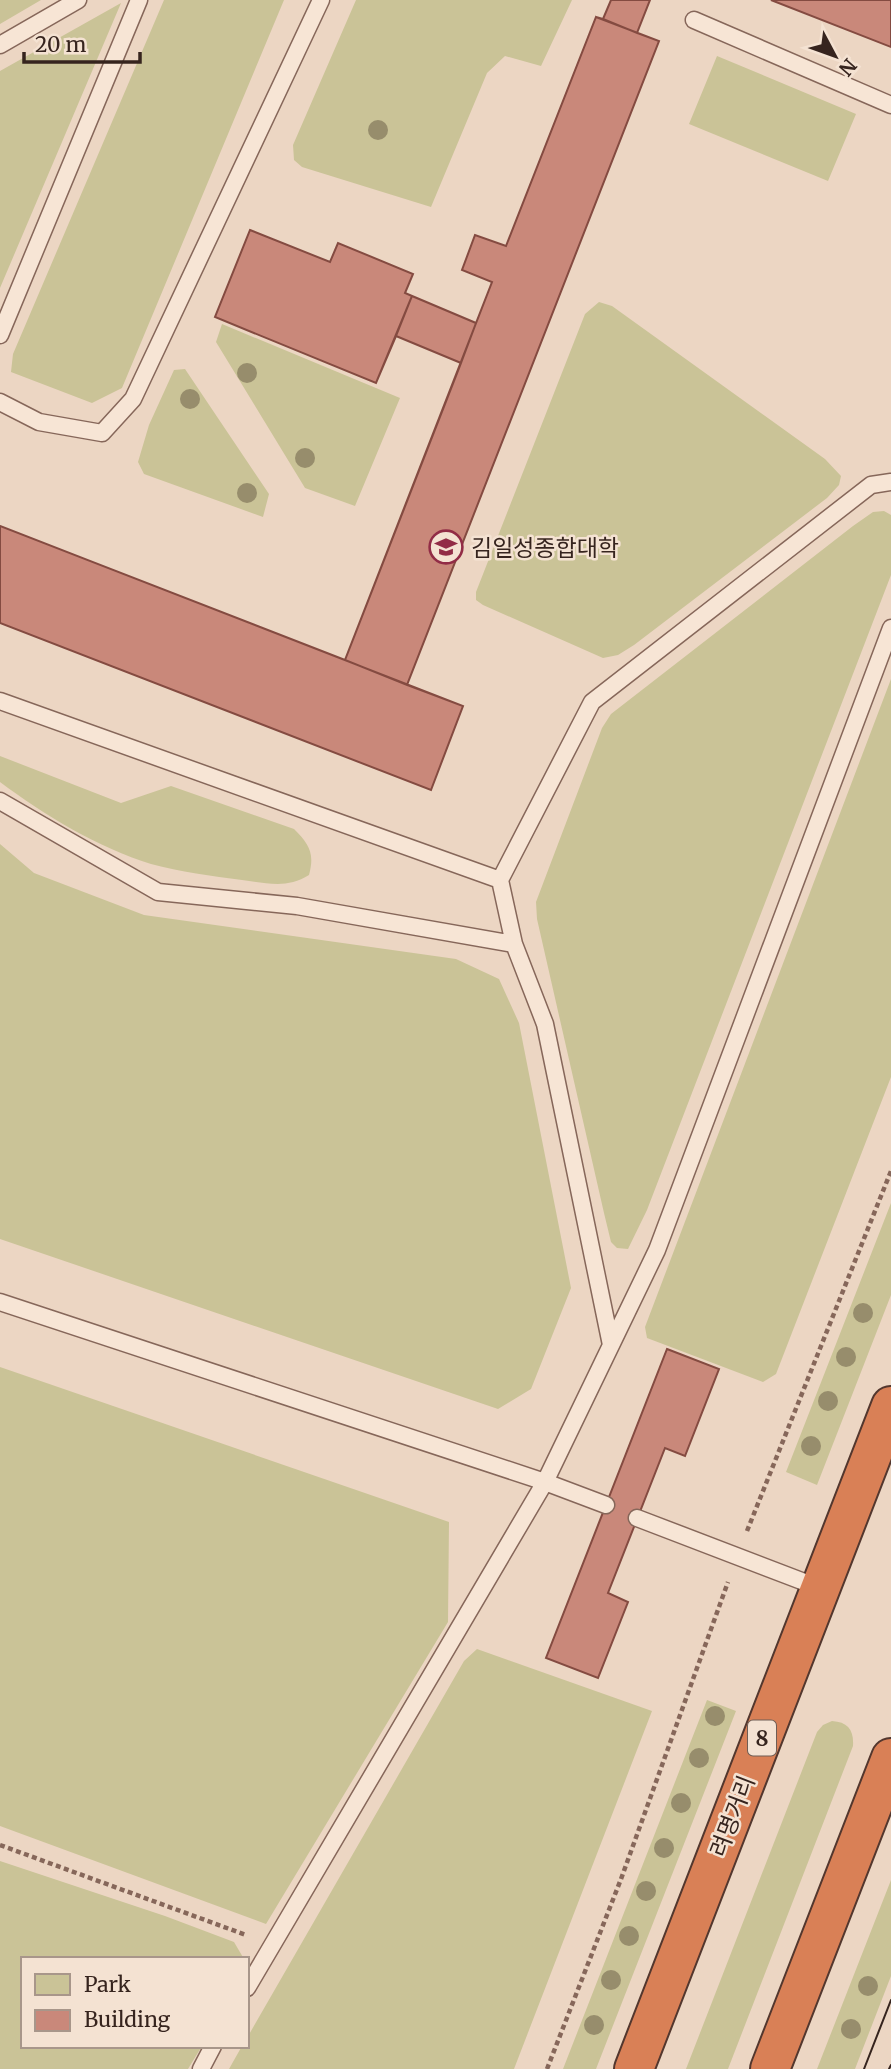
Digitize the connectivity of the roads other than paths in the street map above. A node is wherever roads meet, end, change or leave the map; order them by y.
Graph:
1 (78, 0) edge
2 (139, 0) edge
3 (321, 0) edge
4 (694, 20) dead end
5 (0, 45) edge
6 (891, 105) edge
7 (0, 335) edge
8 (0, 402) edge
9 (891, 482) edge
10 (891, 628) edge
11 (0, 701) edge
12 (0, 801) edge
13 (500, 880) junction
14 (514, 944) junction
15 (0, 1302) edge
16 (611, 1345) junction
17 (891, 1406) edge
18 (545, 1482) junction
19 (606, 1505) dead end
20 (637, 1518) dead end
21 (820, 1588) junction
22 (891, 1758) edge
23 (248, 1985) edge
24 (213, 2048) edge
25 (201, 2069) edge
26 (634, 2069) edge
27 (770, 2069) edge

1 - 5 lane
2 - 7 lane
3 - 8 lane
4 - 6 lane
9 - 13 lane
10 - 16 lane
11 - 13 lane
12 - 14 lane
13 - 14 lane
14 - 16 lane
15 - 18 lane
16 - 18 lane
17 - 21 highway, 려명거리 / 8
18 - 19 lane
18 - 23 lane
20 - 21 lane
21 - 26 highway, 려명거리 / 8
22 - 27 highway
24 - 25 lane

